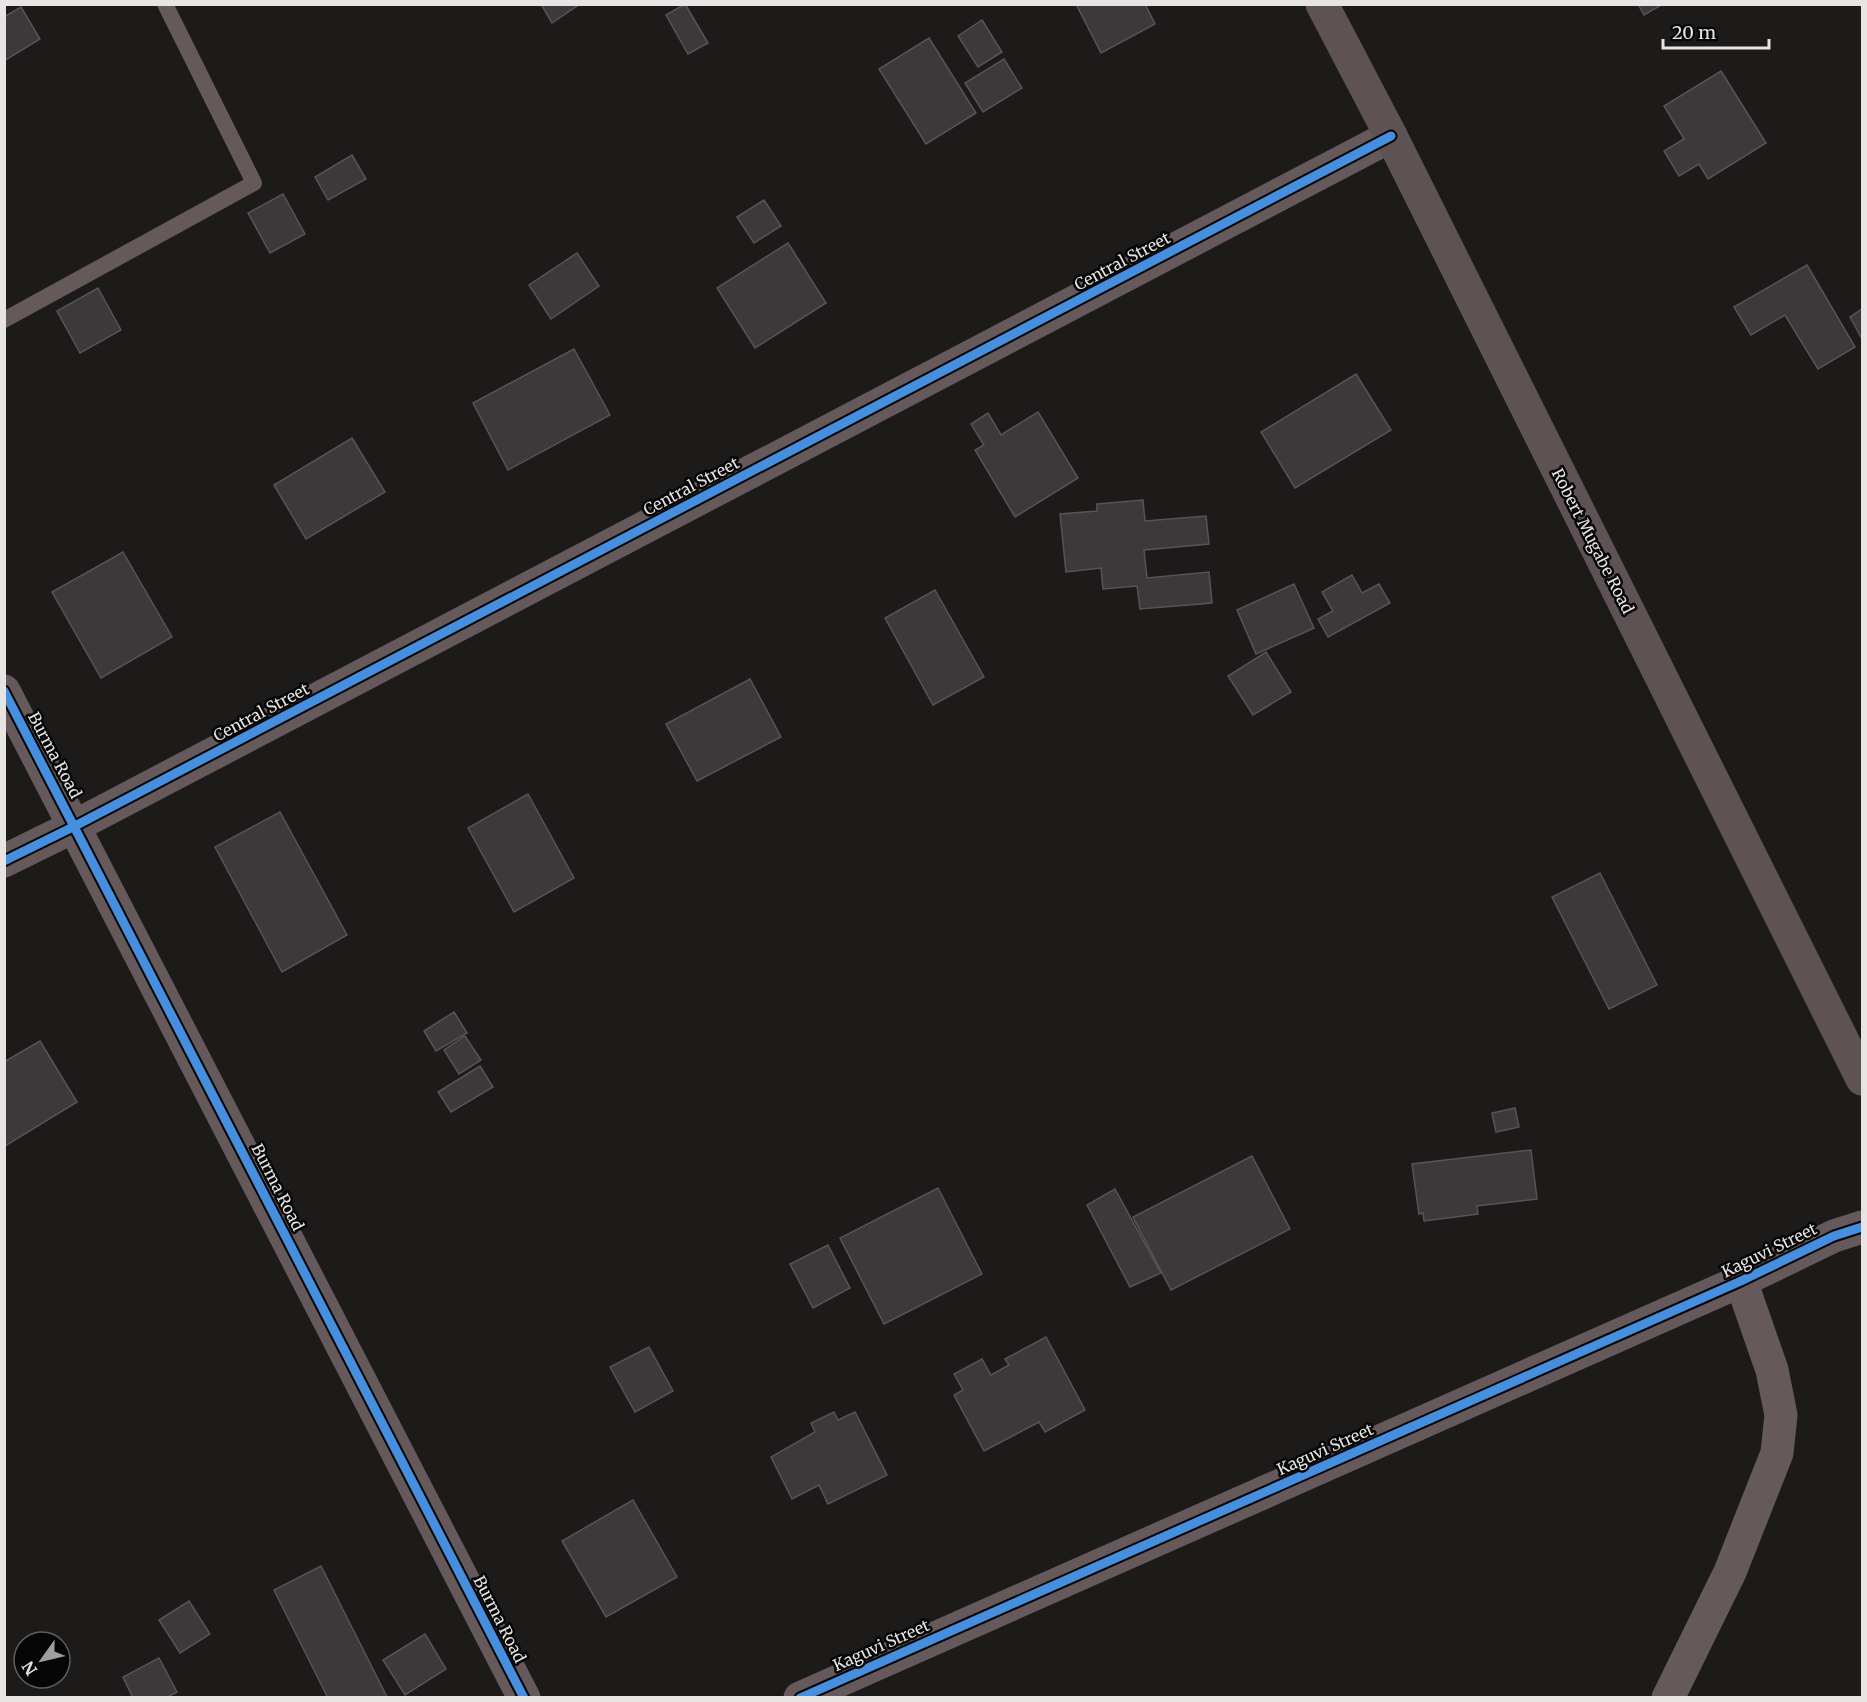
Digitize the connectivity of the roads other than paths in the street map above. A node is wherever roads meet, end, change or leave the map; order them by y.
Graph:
1 (165, 4) edge
2 (1322, 4) edge
3 (1391, 136) junction
4 (4, 320) edge
5 (4, 691) edge
6 (75, 826) junction
7 (4, 861) edge
8 (1863, 1078) edge
9 (1863, 1227) edge
10 (1741, 1281) junction
11 (524, 1698) edge
12 (800, 1698) edge
13 (1668, 1698) edge

1 - 4 lane
2 - 3 main road, Robert Mugabe Road
3 - 6 street, Central Street
3 - 8 main road, Robert Mugabe Road
5 - 6 street, Burma Road
6 - 7 street, Central Street
6 - 11 street, Burma Road
9 - 10 street, Kaguvi Street
10 - 12 street, Kaguvi Street
10 - 13 street

